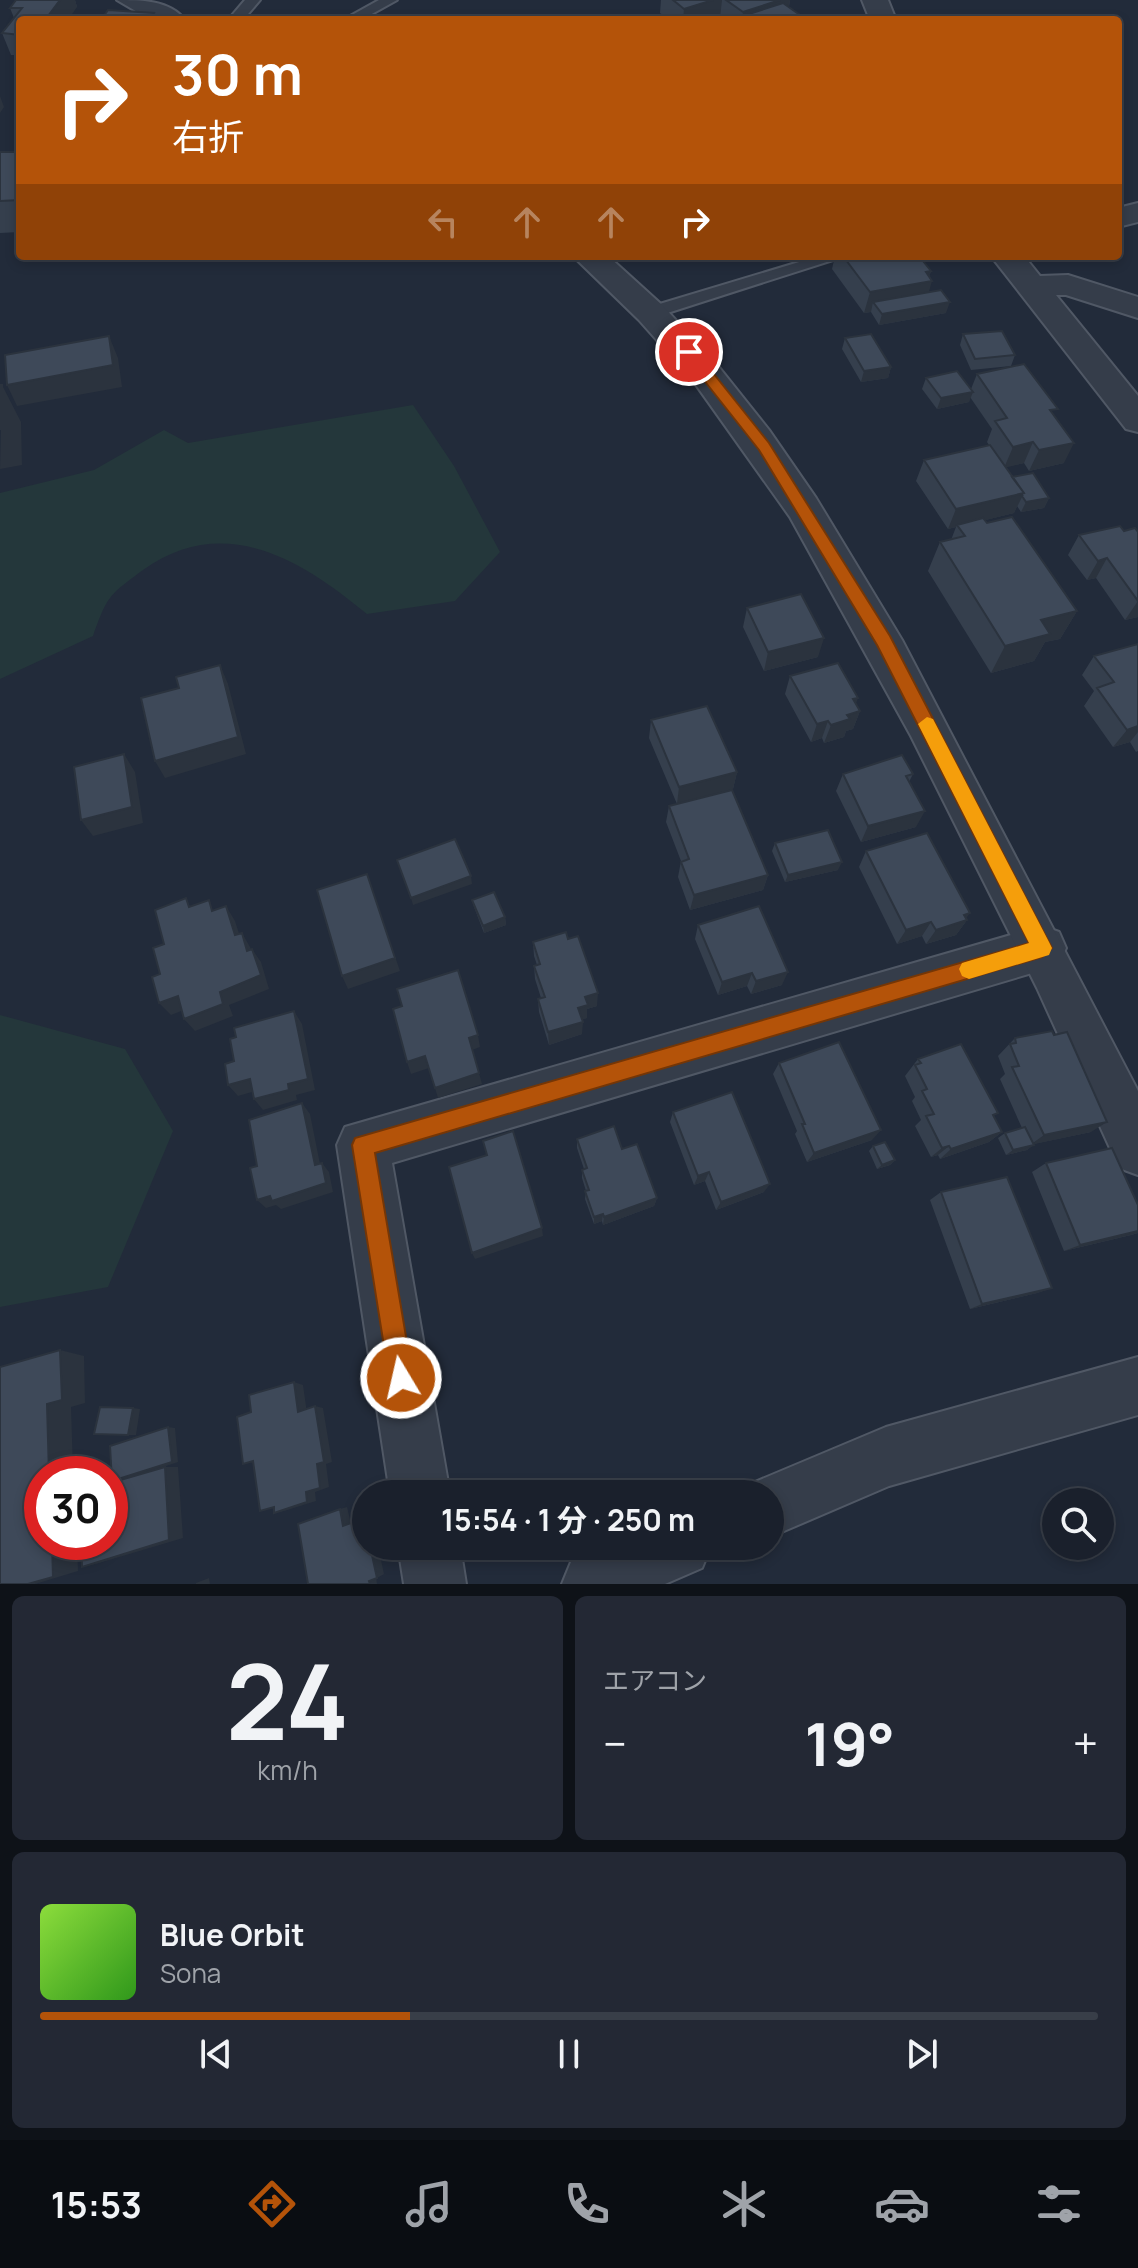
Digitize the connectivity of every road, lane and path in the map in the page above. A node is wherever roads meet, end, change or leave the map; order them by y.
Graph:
1 (130, 0) edge
2 (253, 0) edge
3 (390, 0) edge
4 (164, 16) edge
5 (239, 16) edge
6 (358, 16) edge
7 (593, 260) edge
8 (824, 260) edge
9 (1010, 260) edge
10 (1031, 286) junction
11 (1138, 308) edge
12 (649, 313) junction
13 (1138, 420) edge
14 (1042, 948) junction
15 (1135, 1136) edge
16 (1138, 1386) edge
17 (418, 1480) edge
18 (784, 1501) edge
19 (431, 1560) edge
20 (648, 1560) edge
21 (435, 1584) edge
22 (593, 1584) edge

1 - 4 street
2 - 5 lane
3 - 6 lane
7 - 12 street
8 - 12 lane
9 - 10 street
10 - 11 street
10 - 13 street
12 - 14 street
14 - 15 street
14 - 17 street
16 - 18 street
19 - 21 street
20 - 22 street

